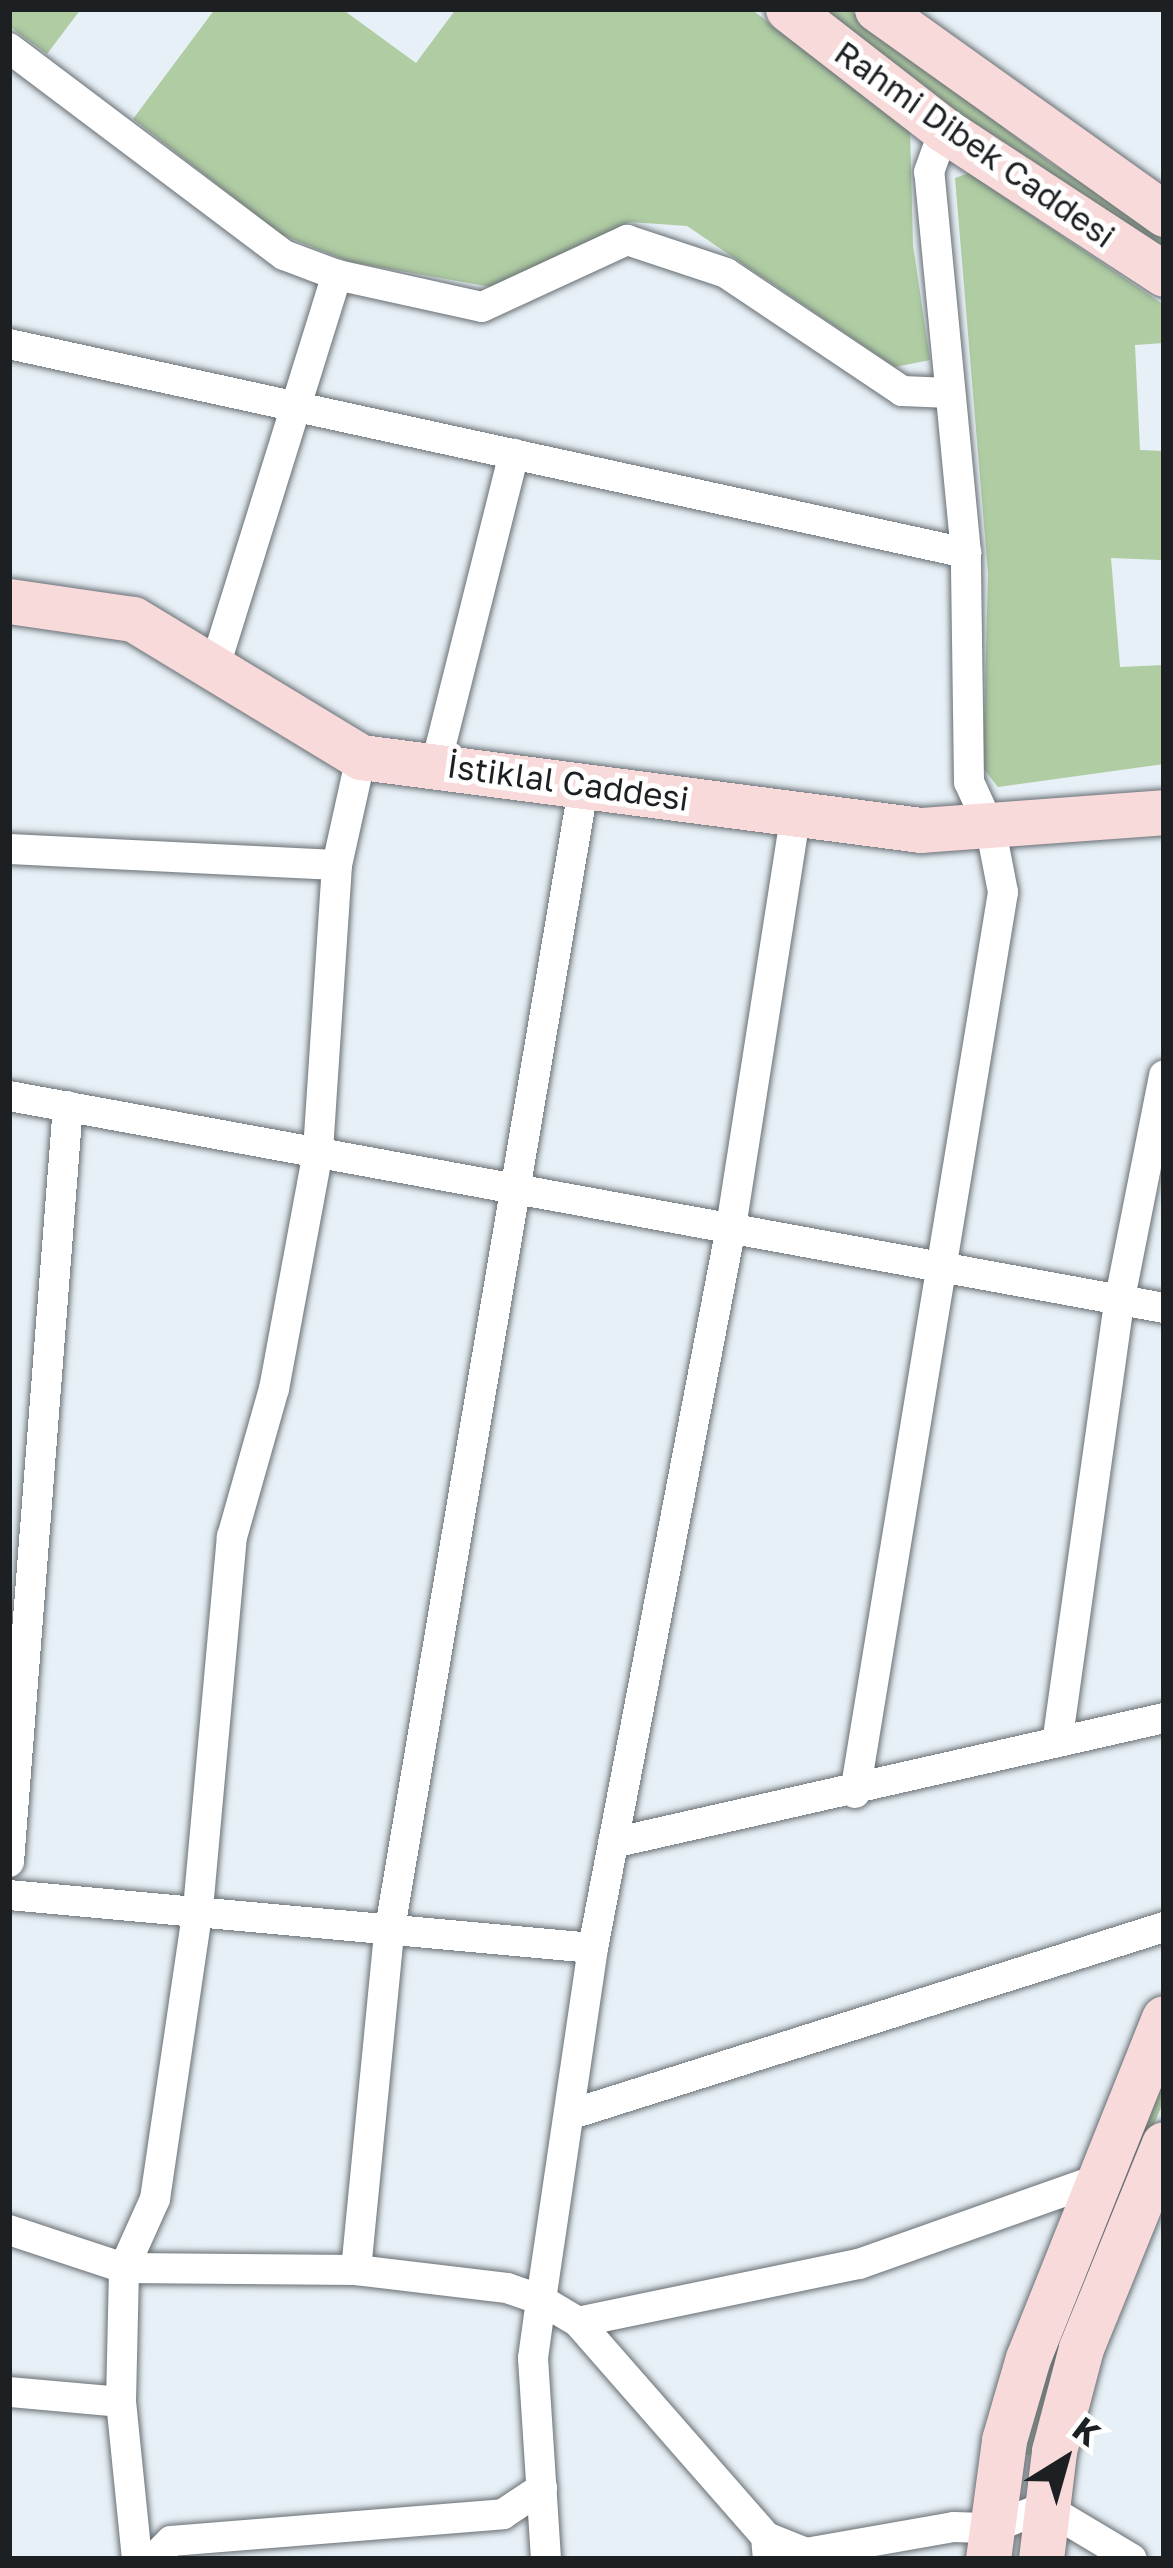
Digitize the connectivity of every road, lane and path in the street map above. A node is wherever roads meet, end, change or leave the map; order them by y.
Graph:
1 (788, 9) edge
2 (902, 18) edge
3 (9, 48) edge
4 (944, 130) junction
5 (1164, 214) edge
6 (1164, 274) edge
7 (337, 275) junction
8 (9, 344) edge
9 (950, 393) junction
10 (296, 406) junction
11 (514, 454) junction
12 (965, 553) junction
13 (9, 601) edge
14 (215, 666) junction
15 (361, 757) junction
16 (436, 764) junction
17 (584, 784) junction
18 (1164, 812) edge
19 (796, 813) junction
20 (991, 830) junction
21 (9, 849) edge
22 (337, 866) junction
23 (1164, 1075) edge
24 (9, 1096) edge
25 (68, 1106) junction
26 (318, 1151) junction
27 (513, 1187) junction
28 (731, 1227) junction
29 (938, 1265) junction
30 (1120, 1298) junction
31 (1164, 1309) edge
32 (1164, 1718) edge
33 (1058, 1737) junction
34 (855, 1793) junction
35 (613, 1843) junction
36 (9, 1862) edge
37 (9, 1895) edge
38 (198, 1909) junction
39 (1164, 1927) edge
40 (389, 1934) junction
41 (593, 1948) junction
42 (1164, 2018) edge
43 (572, 2114) junction
44 (1164, 2144) edge
45 (1099, 2179) junction
46 (9, 2230) edge
47 (124, 2269) junction
48 (356, 2270) junction
49 (541, 2300) junction
50 (578, 2322) junction
51 (9, 2392) edge
52 (121, 2402) junction
53 (542, 2488) junction
54 (1045, 2506) junction
55 (990, 2544) edge
56 (767, 2548) edge
57 (137, 2559) edge
58 (153, 2559) edge
59 (547, 2559) edge
60 (1040, 2559) edge
61 (1132, 2559) edge

1 - 4 main road, Rahmi Dibek Caddesi
2 - 5 main road, Rahmi Dibek Caddesi
3 - 7 street
4 - 6 main road, Rahmi Dibek Caddesi
4 - 9 street
7 - 9 street
7 - 10 street
8 - 10 street
9 - 12 street
10 - 11 street
10 - 14 street
11 - 12 street
11 - 16 street
12 - 20 street
13 - 14 main road, İstiklal Caddesi
14 - 15 main road, İstiklal Caddesi
15 - 16 main road, İstiklal Caddesi
15 - 22 street
16 - 17 main road, İstiklal Caddesi
17 - 19 main road, İstiklal Caddesi
17 - 27 street
18 - 20 main road, İstiklal Caddesi
19 - 20 main road, İstiklal Caddesi
19 - 28 street
20 - 29 street
21 - 22 street
22 - 26 street
23 - 30 street
24 - 25 street
25 - 26 street
25 - 36 street
26 - 27 street
26 - 38 street
27 - 28 street
27 - 40 street
28 - 29 street
28 - 35 street
29 - 30 street
29 - 34 street
30 - 31 street
30 - 33 street
32 - 33 street
33 - 34 street
34 - 35 street
35 - 41 street
37 - 38 street
38 - 40 street
38 - 47 street
39 - 43 street
40 - 41 street
40 - 48 street
41 - 43 street
42 - 45 main road
43 - 49 street
44 - 54 main road
45 - 50 street
45 - 55 main road
46 - 47 street
47 - 48 street
47 - 52 street
48 - 49 street
49 - 50 street
49 - 53 street
50 - 56 street
51 - 52 street
52 - 57 street
53 - 58 street
53 - 59 street
54 - 55 street
54 - 60 main road
54 - 61 street
55 - 56 street

